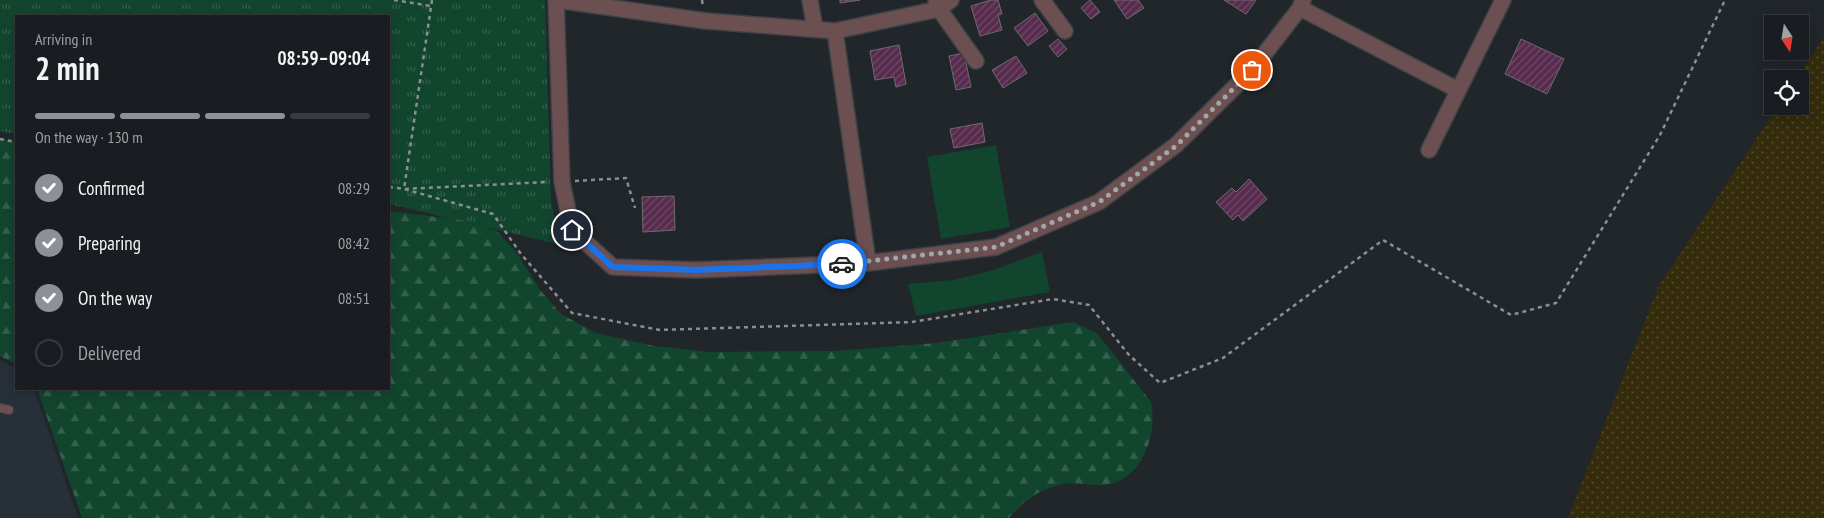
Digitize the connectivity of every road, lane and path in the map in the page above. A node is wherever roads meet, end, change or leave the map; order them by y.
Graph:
1 (394, 0) edge
2 (432, 0) edge
3 (556, 0) edge
4 (810, 0) edge
5 (1042, 0) edge
6 (1504, 0) edge
7 (1725, 0) edge
8 (942, 3) edge
9 (1302, 4) edge
10 (431, 6) junction
11 (815, 29) junction
12 (834, 31) junction
13 (1065, 31) dead end
14 (976, 61) dead end
15 (1458, 90) junction
16 (0, 139) edge
17 (15, 142) edge
18 (1429, 150) dead end
19 (562, 182) junction
20 (390, 187) edge
21 (404, 189) junction
22 (635, 208) dead end
23 (868, 263) junction
24 (0, 408) edge
25 (9, 410) dead end

1 - 10 path
2 - 10 path
3 - 11 street
3 - 19 street
4 - 11 street
5 - 13 street
6 - 15 street
7 - 21 path
8 - 12 street
8 - 14 street
9 - 15 street
9 - 23 street
10 - 21 path
11 - 12 street
12 - 23 street
15 - 18 street
16 - 17 path
19 - 21 path
19 - 22 path
19 - 23 street
20 - 21 path
24 - 25 lane

